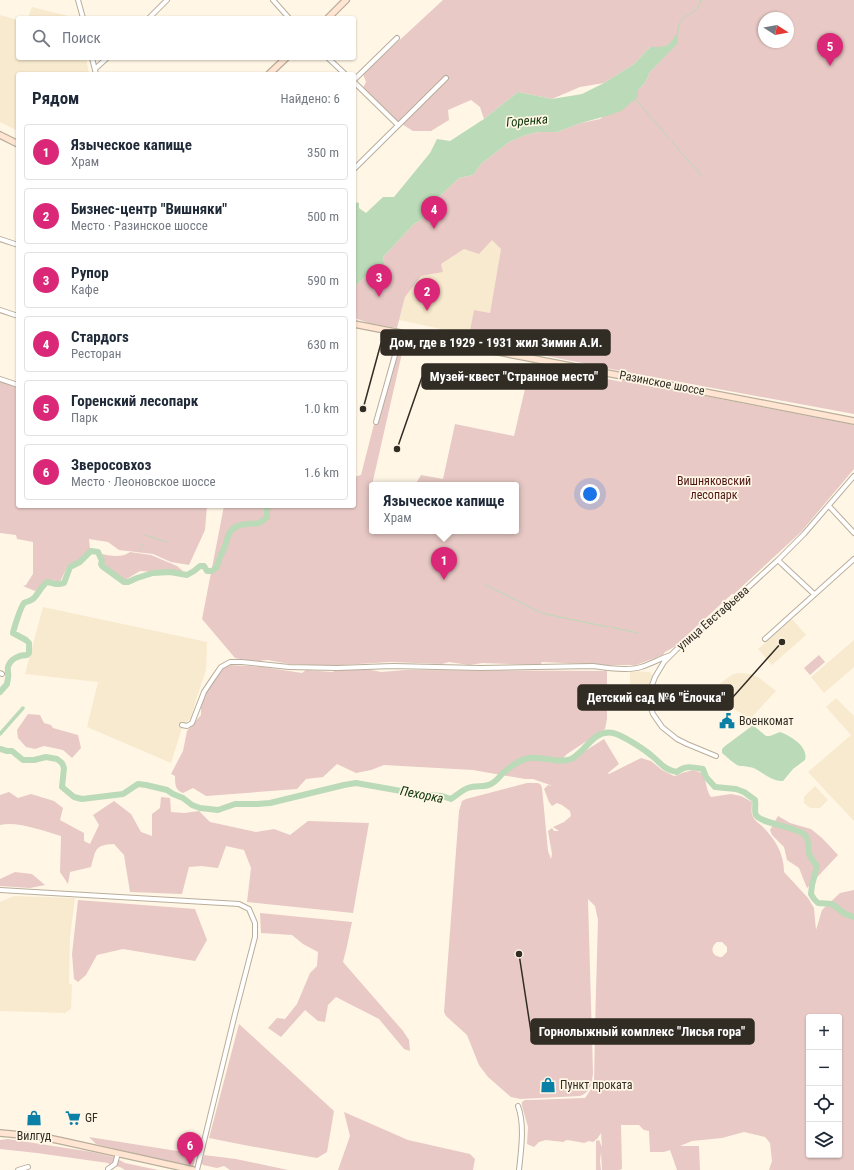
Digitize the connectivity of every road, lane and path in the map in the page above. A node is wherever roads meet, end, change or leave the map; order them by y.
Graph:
1 (78, 0) edge
2 (168, 0) edge
3 (273, 0) edge
4 (346, 0) edge
5 (82, 16) edge
6 (151, 16) edge
7 (287, 16) edge
8 (330, 16) edge
9 (397, 38) dead end
10 (93, 60) edge
11 (105, 60) edge
12 (284, 60) edge
13 (330, 60) edge
14 (96, 72) edge
15 (271, 72) edge
16 (343, 72) edge
17 (446, 78) dead end
18 (356, 79) edge
19 (356, 83) edge
20 (398, 126) junction
21 (0, 135) edge
22 (16, 143) edge
23 (356, 167) edge
24 (0, 239) edge
25 (16, 245) edge
26 (0, 310) edge
27 (16, 315) edge
28 (356, 324) edge
29 (401, 334) junction
30 (0, 379) edge
31 (16, 384) edge
32 (853, 421) edge
33 (376, 422) dead end
34 (854, 476) edge
35 (829, 506) junction
36 (854, 533) edge
37 (778, 560) junction
38 (852, 560) edge
39 (854, 566) edge
40 (814, 594) junction
41 (765, 639) dead end
42 (671, 655) junction
43 (182, 725) dead end
44 (716, 756) dead end
45 (0, 890) edge
46 (518, 1106) dead end
47 (0, 1133) edge
48 (118, 1152) junction
49 (28, 1167) dead end
50 (18, 1170) edge
51 (108, 1170) edge
52 (193, 1170) edge
53 (197, 1170) edge
54 (519, 1170) edge

1 - 5 street
2 - 6 street
3 - 7 street
4 - 8 main road
9 - 18 street
10 - 14 street
11 - 14 street
12 - 15 main road
13 - 16 street
17 - 20 street
19 - 20 street
20 - 23 street
21 - 22 main road
24 - 25 street
26 - 27 street
28 - 29 main road, Разинское шоссе
29 - 32 main road, Разинское шоссе
29 - 33 street
30 - 31 street
34 - 35 street, улица Евстафьева
35 - 36 street
35 - 37 street, улица Евстафьева
37 - 40 street
37 - 42 street, улица Евстафьева
38 - 39 street
38 - 40 street
40 - 41 street
42 - 43 street
42 - 44 street, улица Евстафьева
45 - 53 street
46 - 54 street
47 - 48 main road
48 - 51 street
48 - 52 main road
49 - 50 street

